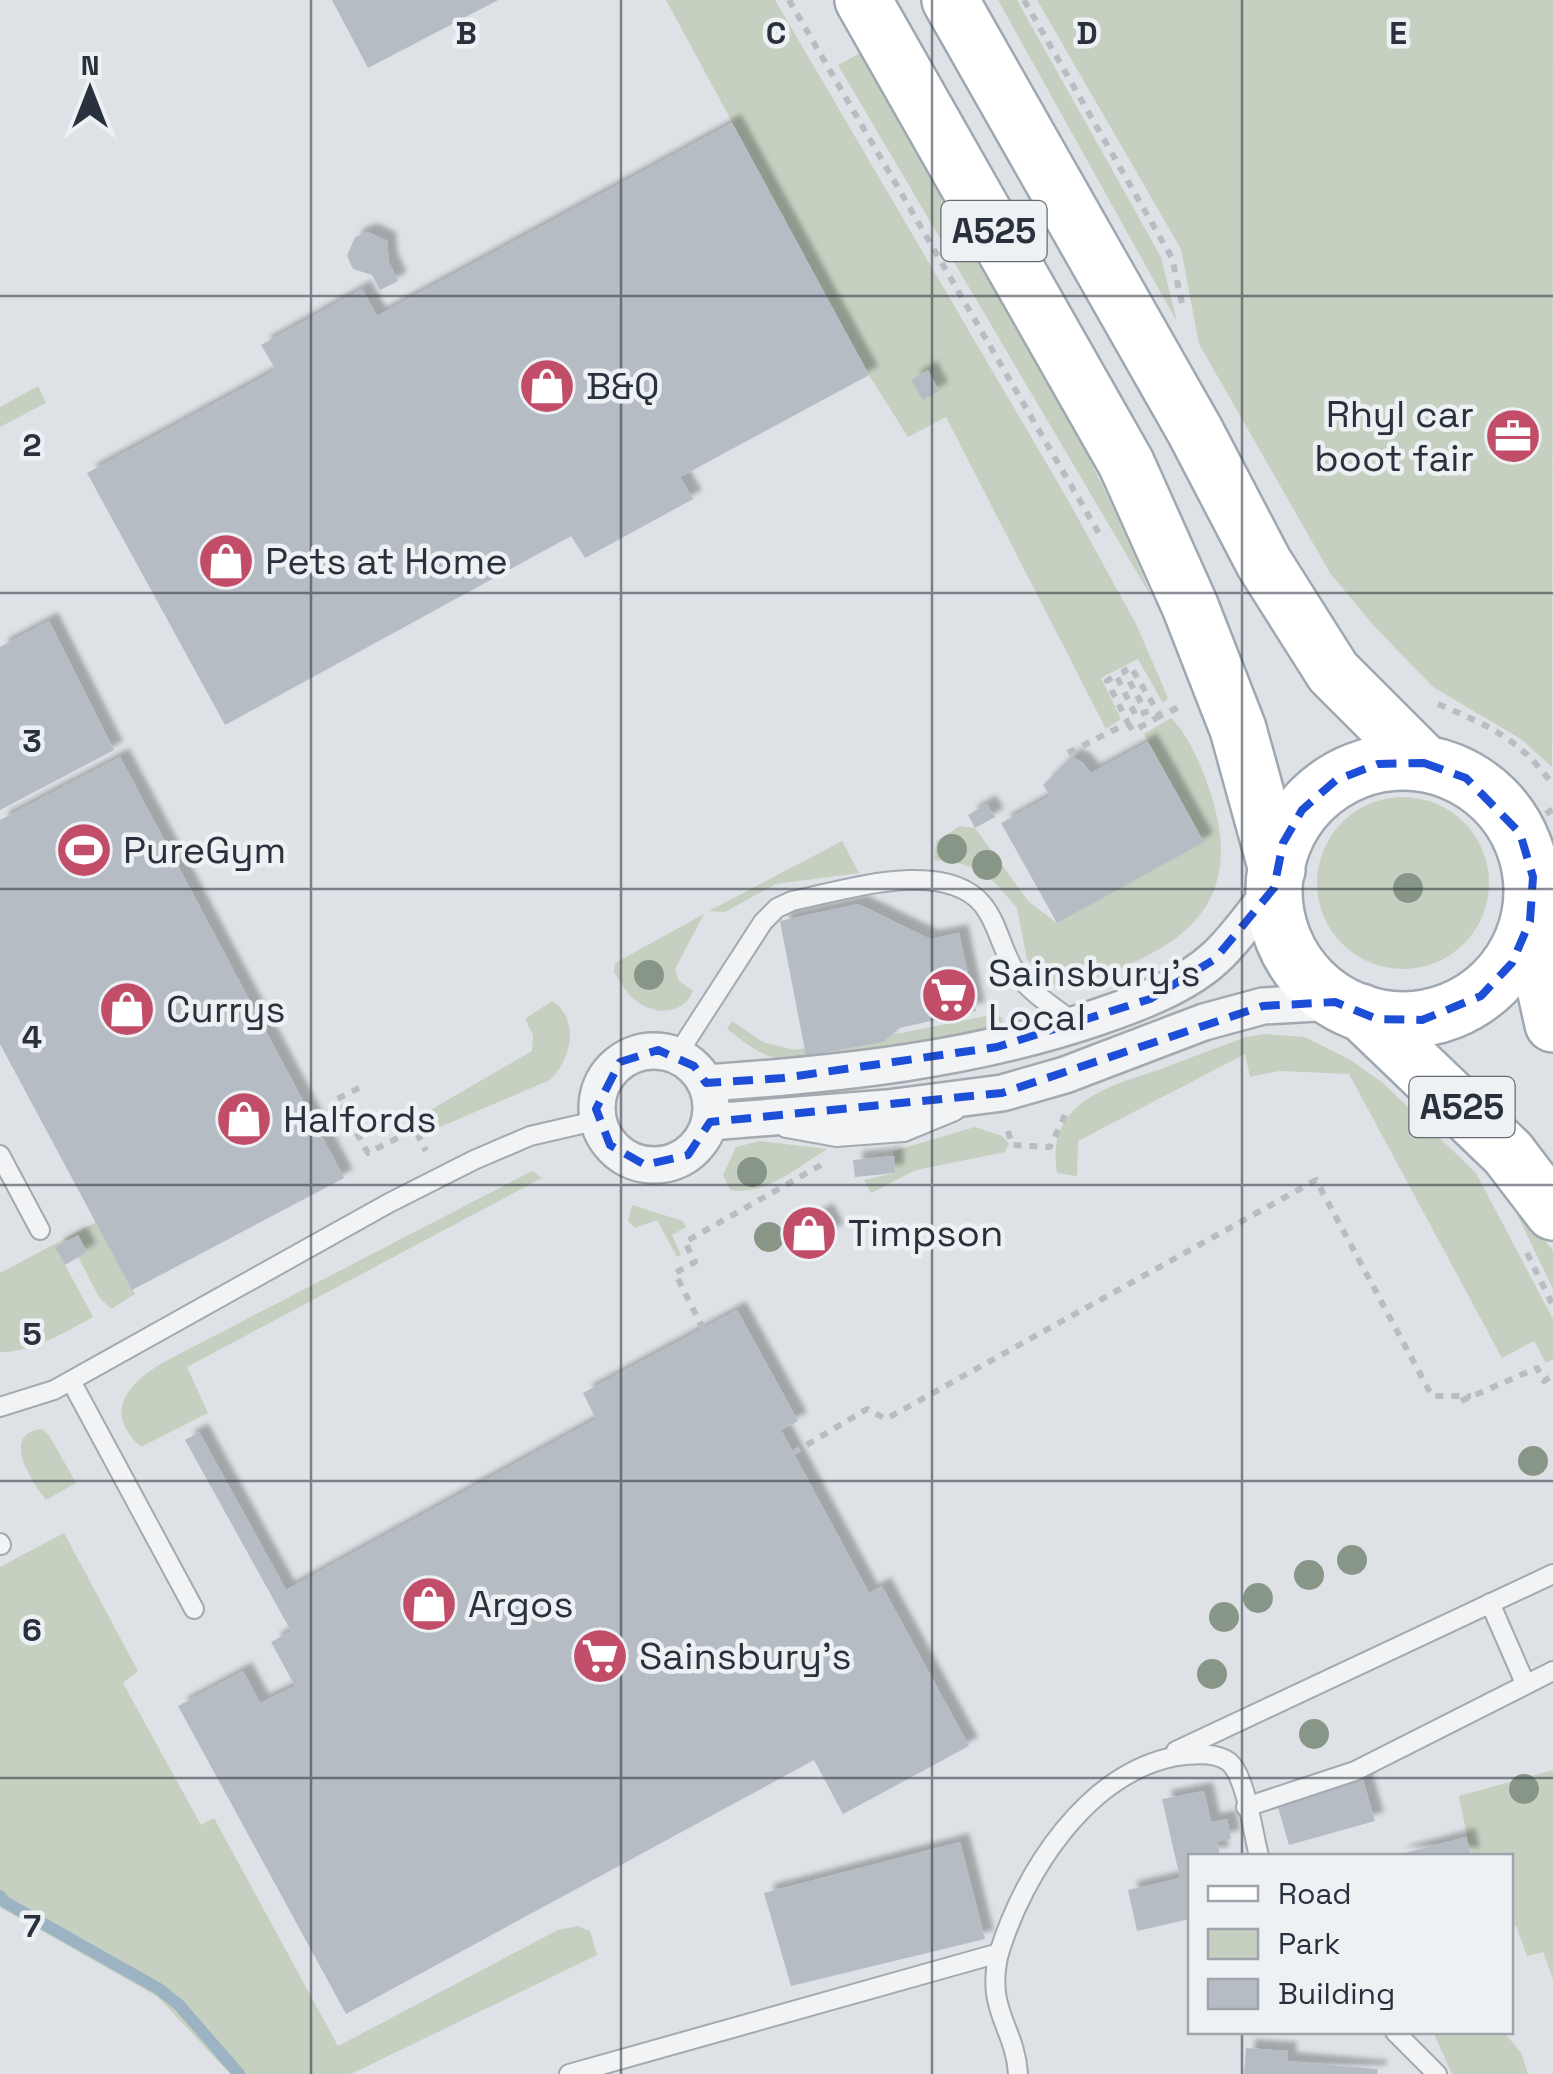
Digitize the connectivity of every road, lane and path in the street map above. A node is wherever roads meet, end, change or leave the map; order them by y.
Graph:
1 (789, 0) edge
2 (862, 0) edge
3 (950, 0) edge
4 (1024, 0) edge
5 (814, 44) dead end
6 (1182, 308) dead end
7 (1428, 699) dead end
8 (1182, 706) dead end
9 (1160, 716) junction
10 (1128, 723) junction
11 (1068, 753) dead end
12 (1424, 763) junction
13 (1553, 785) edge
14 (1536, 821) edge
15 (1275, 879) junction
16 (1530, 922) junction
17 (1348, 1007) junction
18 (1077, 1024) junction
19 (1553, 1024) edge
20 (677, 1055) junction
21 (706, 1083) junction
22 (359, 1088) dead end
23 (598, 1120) junction
24 (724, 1121) junction
25 (0, 1155) edge
26 (440, 1177) junction
27 (1553, 1212) edge
28 (40, 1230) dead end
29 (1553, 1376) edge
30 (70, 1380) junction
31 (1470, 1396) junction
32 (1461, 1401) dead end
33 (0, 1408) edge
34 (794, 1453) dead end
35 (1553, 1574) edge
36 (1490, 1603) junction
37 (194, 1609) dead end
38 (1553, 1671) edge
39 (1525, 1683) junction
40 (1158, 1760) junction
41 (1246, 1806) junction
42 (1258, 1854) edge
43 (1000, 1953) junction
44 (1396, 2034) edge
45 (568, 2074) edge
46 (1018, 2074) edge
47 (1437, 2074) edge

1 - 5 path
2 - 15 main road, A525
3 - 12 main road, A525
4 - 6 path
7 - 13 path
8 - 9 path
9 - 10 path
9 - 10 path
10 - 11 path
12 - 14 main road, A525
12 - 15 main road, A525
14 - 16 main road, A525
15 - 17 main road, A525
15 - 18 street
16 - 17 main road, A525
16 - 19 main road, A525
17 - 24 street
17 - 27 main road, A525
18 - 20 lane
18 - 21 street
20 - 21 street
20 - 23 street
21 - 24 street
22 - 26 path
23 - 24 street
23 - 26 lane
25 - 28 lane
26 - 30 lane
29 - 31 path
30 - 33 lane
30 - 37 lane
31 - 32 path
31 - 34 path
35 - 36 lane
36 - 39 lane
36 - 40 lane
38 - 39 lane
39 - 41 lane
40 - 41 lane
40 - 43 lane
41 - 42 lane
43 - 45 lane
43 - 46 lane
44 - 47 lane

